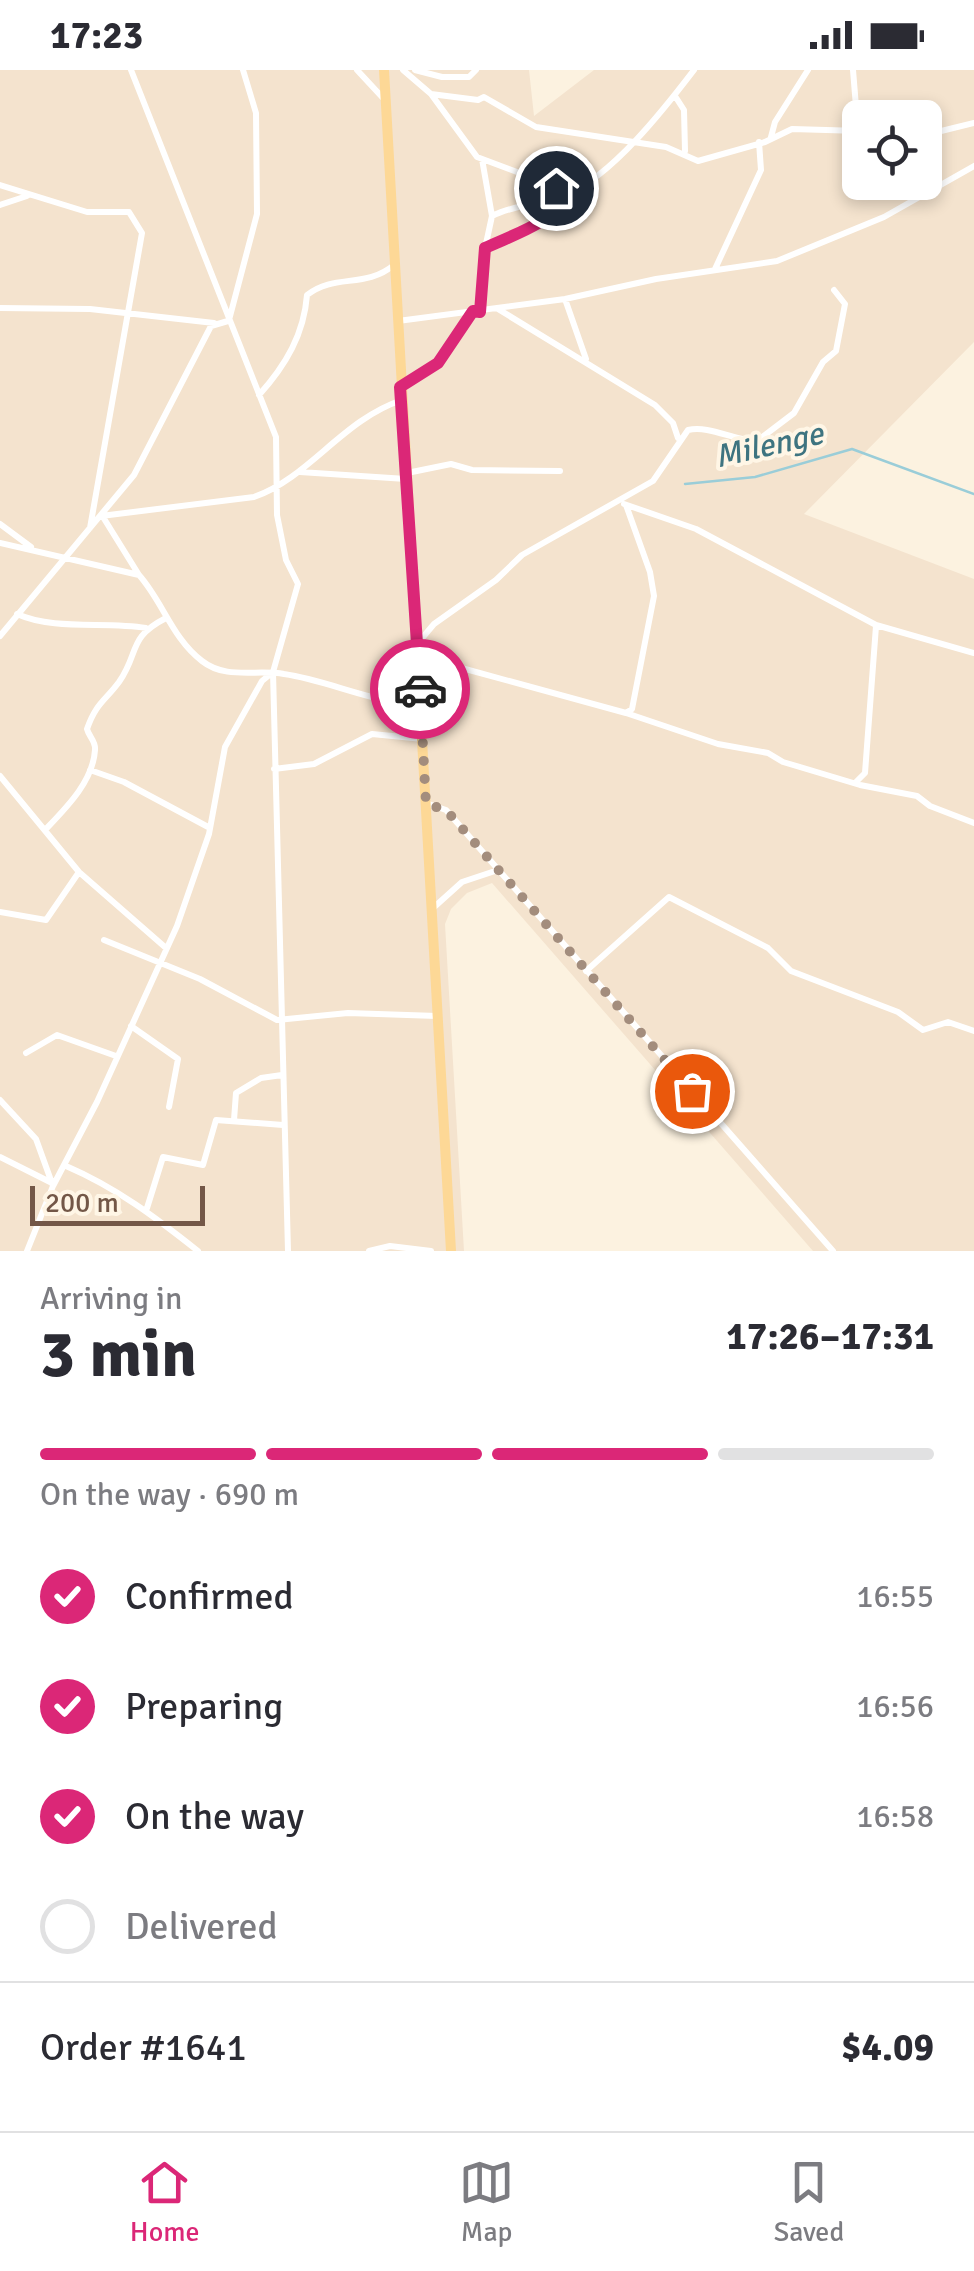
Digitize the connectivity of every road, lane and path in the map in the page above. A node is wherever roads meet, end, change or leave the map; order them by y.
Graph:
1 (131, 70) edge
2 (242, 70) edge
3 (357, 70) edge
4 (384, 70) edge
5 (403, 70) edge
6 (415, 70) edge
7 (476, 70) edge
8 (694, 70) edge
9 (808, 70) edge
10 (853, 70) edge
11 (431, 94) junction
12 (675, 96) junction
13 (385, 100) junction
14 (856, 100) edge
15 (974, 123) edge
16 (842, 130) edge
17 (942, 131) edge
18 (771, 139) junction
19 (631, 142) junction
20 (759, 142) junction
21 (686, 152) junction
22 (482, 159) junction
23 (974, 166) edge
24 (0, 185) edge
25 (571, 192) junction
26 (29, 196) junction
27 (0, 205) edge
28 (492, 216) junction
29 (485, 248) junction
30 (394, 264) junction
31 (714, 270) junction
32 (834, 290) dead end
33 (565, 299) junction
34 (0, 308) edge
35 (498, 309) junction
36 (477, 311) junction
37 (131, 312) junction
38 (228, 321) junction
39 (396, 321) junction
40 (214, 323) junction
41 (590, 365) junction
42 (400, 387) junction
43 (259, 395) junction
44 (402, 400) junction
45 (678, 439) junction
46 (560, 471) dead end
47 (299, 472) junction
48 (406, 476) junction
49 (276, 489) junction
50 (622, 504) junction
51 (101, 516) junction
52 (0, 524) edge
53 (90, 528) junction
54 (0, 543) edge
55 (35, 550) junction
56 (66, 557) junction
57 (138, 574) junction
58 (18, 614) junction
59 (166, 618) junction
60 (876, 625) junction
61 (146, 628) junction
62 (0, 636) edge
63 (417, 644) junction
64 (974, 653) edge
65 (273, 672) junction
66 (420, 699) junction
67 (626, 714) junction
68 (422, 739) junction
69 (274, 769) junction
70 (90, 770) junction
71 (0, 776) edge
72 (854, 783) junction
73 (426, 804) junction
74 (974, 823) edge
75 (210, 828) junction
76 (44, 830) junction
77 (498, 870) junction
78 (79, 872) junction
79 (432, 909) junction
80 (0, 912) edge
81 (104, 940) dead end
82 (166, 948) junction
83 (160, 963) junction
84 (586, 971) junction
85 (438, 1016) junction
86 (280, 1019) junction
87 (131, 1026) junction
88 (974, 1031) edge
89 (26, 1054) dead end
90 (116, 1056) junction
91 (282, 1075) junction
92 (0, 1100) edge
93 (169, 1107) dead end
94 (234, 1120) junction
95 (283, 1125) junction
96 (0, 1157) edge
97 (66, 1166) junction
98 (52, 1184) junction
99 (147, 1208) junction
100 (27, 1251) edge
101 (198, 1251) edge
102 (288, 1251) edge
103 (369, 1251) edge
104 (431, 1251) edge
105 (452, 1251) edge
106 (832, 1251) edge

1 - 38 street
2 - 38 street
3 - 13 street
4 - 13 main road
5 - 11 street
6 - 7 street
8 - 12 street
9 - 18 street
10 - 14 street
11 - 19 street
11 - 22 street
12 - 19 street
12 - 21 street
13 - 30 main road
15 - 17 street
16 - 18 street
18 - 20 street
19 - 21 street
19 - 25 street
20 - 21 street
20 - 31 street
22 - 25 street
22 - 28 street
23 - 31 street
24 - 26 street
25 - 28 street
25 - 29 street
26 - 27 street
26 - 37 street
28 - 29 street
29 - 36 street
30 - 39 main road
30 - 43 street
31 - 33 street
32 - 45 street
33 - 35 street
33 - 41 street
34 - 37 street
35 - 36 street
35 - 41 street
36 - 39 street
36 - 42 street
37 - 40 street
37 - 53 street
38 - 40 street
38 - 43 street
39 - 42 main road
40 - 51 street
41 - 45 street
42 - 44 main road
43 - 49 street
44 - 47 street
44 - 48 main road
45 - 50 street
46 - 48 street
47 - 48 street
47 - 49 street
48 - 63 main road
49 - 51 street
49 - 65 street
50 - 60 street
50 - 63 street
50 - 67 street
51 - 53 street
51 - 57 street
52 - 55 street
53 - 56 street
54 - 55 street
55 - 56 street
56 - 57 street
56 - 58 street
57 - 59 street
58 - 61 street
58 - 62 street
59 - 61 street
59 - 65 street
60 - 64 street
60 - 72 street
61 - 70 street
63 - 66 main road
65 - 66 street
65 - 69 street
65 - 75 street
66 - 67 street
66 - 68 main road
67 - 72 street
68 - 69 street
68 - 73 main road
69 - 86 street
70 - 75 street
70 - 76 street
71 - 76 street
72 - 74 street
73 - 77 street
73 - 79 main road
75 - 82 street
76 - 78 street
77 - 79 street
77 - 84 street
78 - 80 street
78 - 82 street
79 - 85 main road
81 - 83 street
82 - 83 street
83 - 86 street
83 - 87 street
84 - 88 street
84 - 106 street
85 - 86 street
85 - 105 main road
86 - 91 street
87 - 90 street
87 - 93 street
89 - 90 street
90 - 97 street
91 - 94 street
91 - 95 street
92 - 98 street
94 - 95 street
94 - 99 street
95 - 102 street
96 - 98 street
97 - 98 street
97 - 99 street
98 - 100 street
99 - 101 street
103 - 104 street

